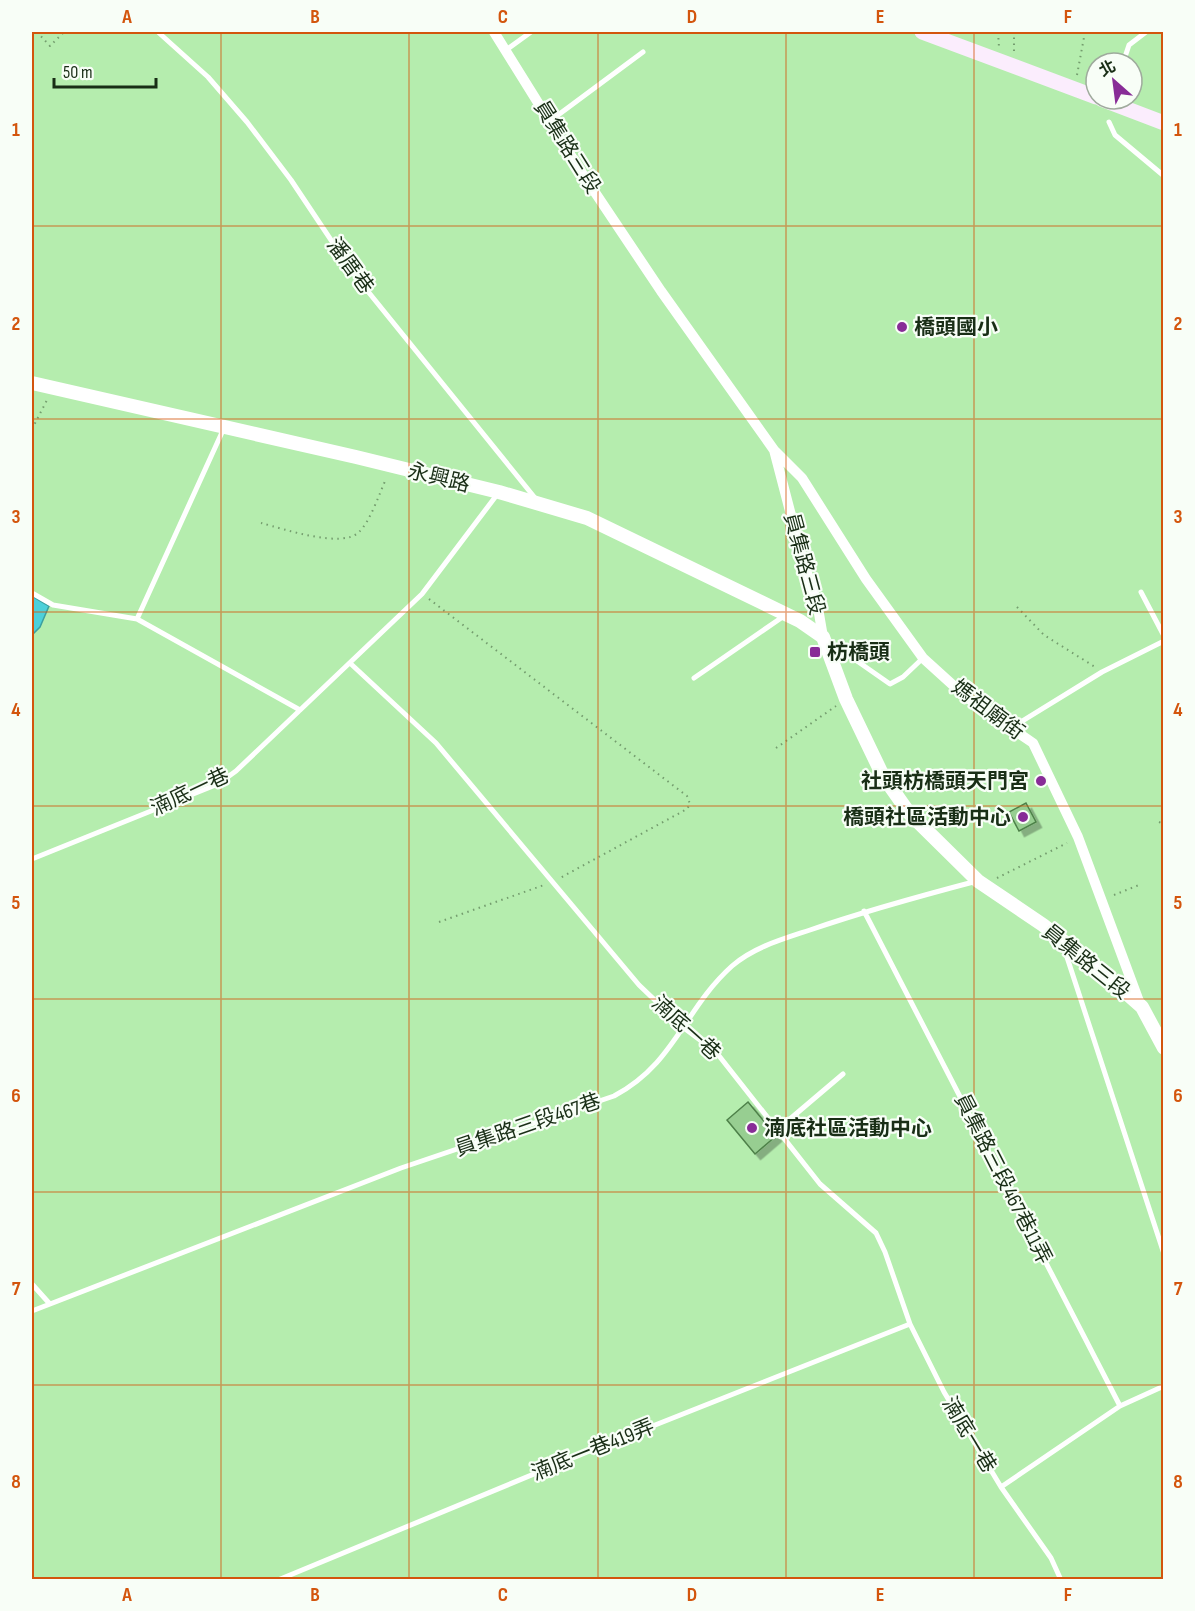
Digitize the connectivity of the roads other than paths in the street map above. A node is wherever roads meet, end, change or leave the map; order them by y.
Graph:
1 (158, 32) edge
2 (494, 32) edge
3 (531, 32) edge
4 (922, 32) edge
5 (1146, 32) edge
6 (506, 50) junction
7 (1127, 51) edge
8 (643, 52) dead end
9 (1084, 93) edge
10 (1132, 111) edge
11 (550, 121) junction
12 (1108, 122) dead end
13 (1164, 123) edge
14 (1164, 176) edge
15 (32, 383) edge
16 (224, 429) junction
17 (774, 450) junction
18 (499, 492) junction
19 (540, 504) junction
20 (1141, 592) dead end
21 (32, 593) edge
22 (786, 614) junction
23 (136, 619) junction
24 (1164, 636) edge
25 (823, 637) junction
26 (1164, 641) edge
27 (922, 658) junction
28 (351, 664) junction
29 (694, 678) dead end
30 (300, 710) junction
31 (1010, 728) junction
32 (32, 859) edge
33 (978, 881) junction
34 (864, 910) junction
35 (1062, 940) junction
36 (1142, 1007) junction
37 (684, 1028) junction
38 (1164, 1048) edge
39 (843, 1074) dead end
40 (777, 1130) junction
41 (1164, 1254) edge
42 (32, 1284) edge
43 (49, 1303) junction
44 (32, 1311) edge
45 (910, 1324) junction
46 (1164, 1386) edge
47 (1120, 1406) junction
48 (1001, 1487) junction
49 (278, 1580) edge
50 (1061, 1580) edge

1 - 19 lane, 潘厝巷
2 - 6 street, 員集路三段
3 - 6 lane
4 - 9 main road
5 - 7 lane
6 - 11 street, 員集路三段
8 - 11 lane
10 - 13 main road
11 - 17 street, 員集路三段
12 - 14 lane
15 - 16 street, 永興路
16 - 18 street, 永興路
16 - 23 lane
17 - 25 street, 員集路三段
17 - 27 street, 媽祖廟街
18 - 19 street, 永興路
18 - 28 lane, 湳底一巷
19 - 22 street, 永興路
20 - 24 lane
21 - 23 lane
22 - 25 street, 永興路
22 - 29 lane
23 - 30 lane
25 - 27 lane
25 - 33 street, 員集路三段
26 - 31 lane
27 - 31 street, 媽祖廟街
28 - 30 lane, 湳底一巷
28 - 37 lane, 湳底一巷
30 - 32 lane, 湳底一巷
31 - 36 street, 媽祖廟街
33 - 34 lane, 員集路三段467巷
33 - 35 street, 員集路三段
34 - 37 lane, 員集路三段467巷
34 - 47 lane, 員集路三段467巷11弄
35 - 36 street, 員集路三段
35 - 41 lane
36 - 38 street, 員集路三段
37 - 40 lane, 湳底一巷
37 - 43 lane, 員集路三段467巷
39 - 40 lane
40 - 45 lane, 湳底一巷
42 - 43 lane
43 - 44 lane, 員集路三段467巷
45 - 48 lane, 湳底一巷
45 - 49 lane, 湳底一巷419弄
46 - 47 lane
47 - 48 lane
48 - 50 lane, 湳底一巷

